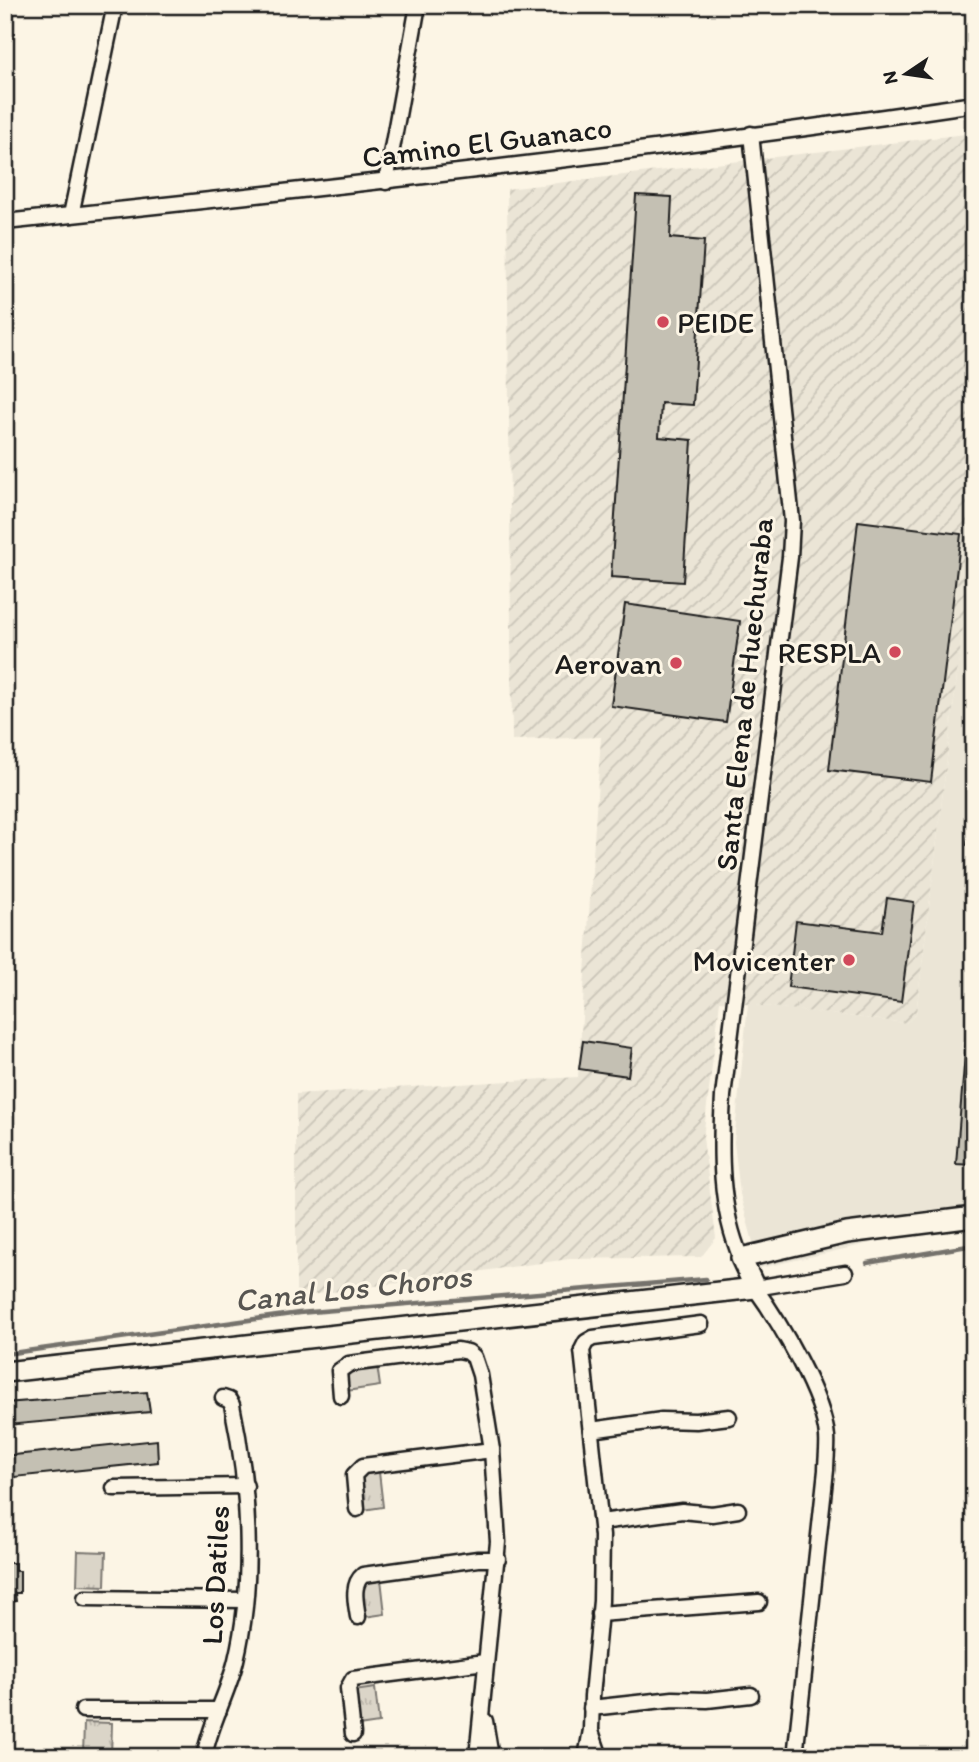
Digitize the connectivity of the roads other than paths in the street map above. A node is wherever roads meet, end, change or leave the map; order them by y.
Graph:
1 (115, 5) edge
2 (418, 5) edge
3 (974, 104) edge
4 (751, 134) junction
5 (386, 182) junction
6 (71, 215) junction
7 (5, 222) edge
8 (974, 1217) edge
9 (741, 1258) junction
10 (845, 1273) dead end
11 (755, 1288) junction
12 (701, 1324) dead end
13 (5, 1372) edge
14 (341, 1396) dead end
15 (223, 1398) dead end
16 (729, 1417) dead end
17 (591, 1430) junction
18 (492, 1450) junction
19 (246, 1486) junction
20 (114, 1488) dead end
21 (357, 1509) dead end
22 (738, 1510) dead end
23 (601, 1522) junction
24 (498, 1559) junction
25 (85, 1598) dead end
26 (244, 1600) junction
27 (759, 1602) dead end
28 (599, 1614) junction
29 (358, 1618) dead end
30 (485, 1662) junction
31 (751, 1695) dead end
32 (592, 1708) junction
33 (83, 1710) dead end
34 (219, 1710) junction
35 (483, 1710) junction
36 (591, 1730) junction
37 (353, 1734) dead end
38 (204, 1757) edge
39 (477, 1757) edge
40 (491, 1757) edge
41 (586, 1757) edge
42 (600, 1757) edge
43 (795, 1757) edge

1 - 6 street
2 - 5 street
3 - 4 street, Camino El Guanaco
4 - 5 street, Camino El Guanaco
4 - 9 street, Santa Elena de Huechuraba
5 - 6 street, Camino El Guanaco
6 - 7 street, Camino El Guanaco
8 - 9 street
9 - 11 street
10 - 11 street
11 - 13 street
11 - 43 street
12 - 17 street
14 - 18 street
15 - 19 street, Los Datiles
16 - 17 street
17 - 23 street
18 - 21 street
18 - 24 street
19 - 20 street
19 - 26 street, Los Datiles
22 - 23 street
23 - 28 street
24 - 29 street
24 - 30 street
25 - 26 street
26 - 34 street, Los Datiles
27 - 28 street
28 - 32 street
30 - 35 street
30 - 37 street
31 - 32 street
32 - 36 street
33 - 34 street
34 - 38 street, Los Datiles
35 - 39 street
35 - 40 street
36 - 41 street
36 - 42 street

